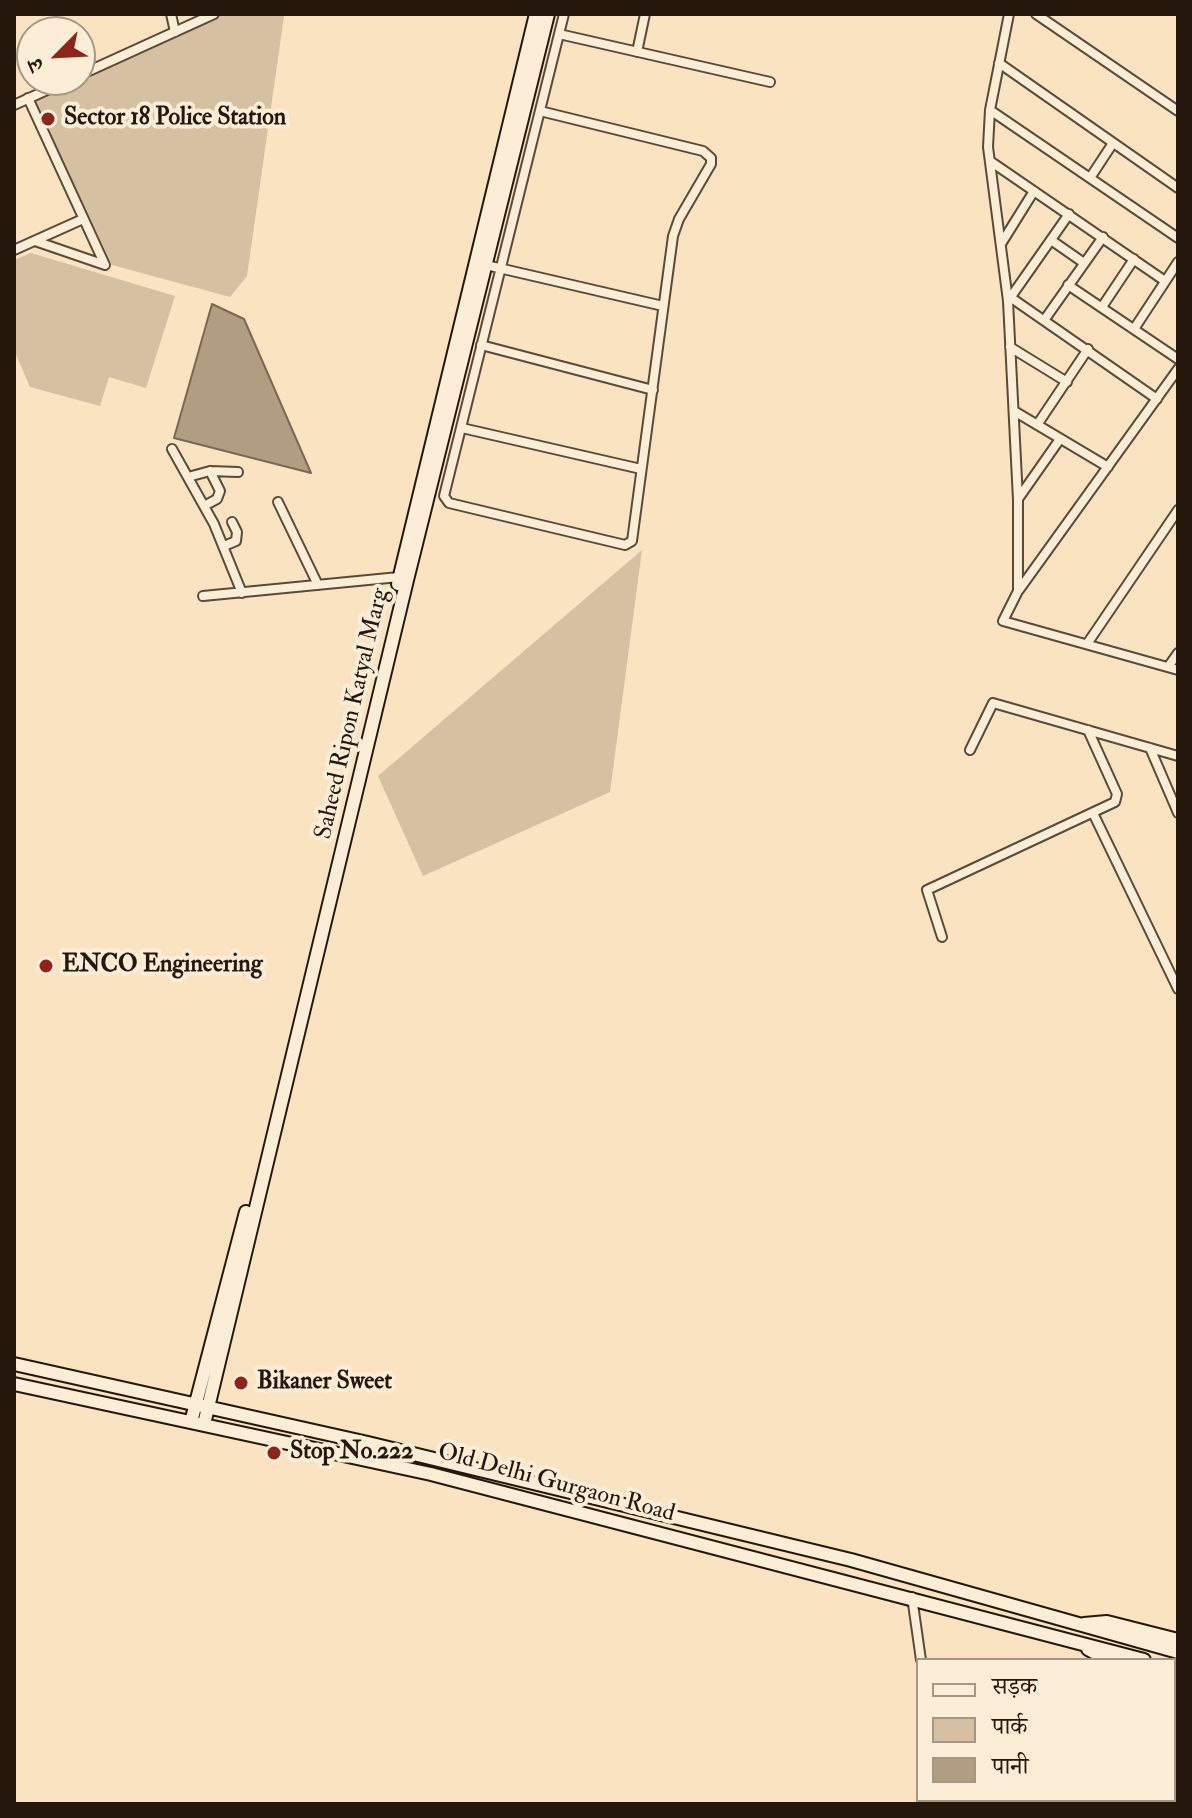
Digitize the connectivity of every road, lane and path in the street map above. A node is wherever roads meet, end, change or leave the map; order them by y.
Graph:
1 (171, 14) edge
2 (214, 14) edge
3 (536, 14) edge
4 (548, 14) edge
5 (564, 14) edge
6 (645, 14) edge
7 (1009, 14) edge
8 (1036, 14) edge
9 (1050, 18) edge
10 (175, 32) junction
11 (559, 34) junction
12 (637, 52) junction
13 (999, 63) junction
14 (96, 68) edge
15 (770, 82) dead end
16 (33, 96) edge
17 (28, 98) junction
18 (14, 105) edge
19 (990, 110) junction
20 (540, 111) junction
21 (1178, 111) edge
22 (1113, 143) junction
23 (990, 161) junction
24 (1090, 178) junction
25 (1178, 188) edge
26 (1034, 191) junction
27 (1069, 214) junction
28 (83, 219) junction
29 (1103, 237) junction
30 (1178, 238) edge
31 (1051, 240) junction
32 (35, 241) junction
33 (1000, 244) junction
34 (14, 250) edge
35 (1134, 259) junction
36 (1178, 262) edge
37 (1084, 263) junction
38 (486, 265) junction
39 (501, 269) junction
40 (1165, 281) junction
41 (1068, 285) junction
42 (1009, 299) junction
43 (663, 306) junction
44 (1102, 307) junction
45 (1045, 319) junction
46 (1134, 329) junction
47 (481, 345) junction
48 (1010, 347) junction
49 (1088, 349) junction
50 (1178, 359) edge
51 (1178, 369) edge
52 (1067, 382) junction
53 (653, 390) junction
54 (1157, 399) junction
55 (1014, 411) junction
56 (1037, 425) junction
57 (462, 428) junction
58 (1060, 439) junction
59 (172, 449) dead end
60 (1108, 467) junction
61 (641, 469) junction
62 (210, 471) junction
63 (238, 472) dead end
64 (188, 477) junction
65 (1018, 500) junction
66 (421, 501) junction
67 (278, 502) dead end
68 (204, 506) junction
69 (1178, 510) edge
70 (232, 522) dead end
71 (224, 546) junction
72 (399, 577) junction
73 (318, 585) junction
74 (1018, 591) junction
75 (242, 593) junction
76 (203, 596) dead end
77 (1087, 644) junction
78 (1178, 653) edge
79 (1173, 669) edge
80 (1088, 730) junction
81 (1150, 748) junction
82 (970, 750) dead end
83 (1178, 756) edge
84 (354, 794) junction
85 (1093, 813) junction
86 (1178, 813) edge
87 (942, 937) dead end
88 (1175, 972) edge
89 (1178, 989) edge
90 (14, 1364) edge
91 (14, 1384) edge
92 (201, 1406) junction
93 (198, 1423) junction
94 (912, 1597) junction
95 (1073, 1625) junction
96 (1178, 1640) edge
97 (1082, 1644) junction
98 (1178, 1652) edge
99 (921, 1658) edge
100 (1105, 1658) edge
101 (1136, 1658) edge
102 (996, 1802) edge
103 (1016, 1804) edge

1 - 10 street
2 - 10 street
3 - 66 main road, Saheed Ripon Katyal Marg
4 - 38 main road, Saheed Ripon Katyal Marg
5 - 11 street
6 - 12 street
7 - 13 street
8 - 9 street
9 - 21 street
10 - 14 street
11 - 12 street
11 - 20 street
12 - 15 street
13 - 19 street
13 - 22 street
16 - 17 street
17 - 18 street
17 - 28 street
19 - 23 street
19 - 24 street
20 - 39 street
20 - 43 street
22 - 24 street
22 - 25 street
23 - 26 street
23 - 33 street
24 - 30 street
26 - 27 street
26 - 33 street
27 - 29 street
27 - 31 street
28 - 32 street
28 - 32 street
29 - 35 street
29 - 37 street
31 - 37 street
31 - 42 street
32 - 34 street
33 - 42 street
35 - 40 street
35 - 44 street
36 - 40 street
37 - 41 street
38 - 39 street
38 - 66 main road, Saheed Ripon Katyal Marg
39 - 43 street
39 - 47 street
40 - 46 street
41 - 44 street
41 - 45 street
42 - 45 street
42 - 48 street
43 - 53 street
44 - 46 street
45 - 49 street
46 - 50 street
47 - 53 street
47 - 57 street
48 - 52 street
48 - 55 street
49 - 52 street
49 - 54 street
51 - 54 street
52 - 56 street
53 - 61 street
54 - 60 street
55 - 56 street
55 - 65 street
56 - 58 street
57 - 61 street
57 - 61 street
58 - 60 street
58 - 65 street
59 - 64 street
60 - 74 street
62 - 63 street
62 - 64 street
62 - 68 street
64 - 68 street
65 - 74 street
66 - 72 main road, Saheed Ripon Katyal Marg
66 - 84 main road, Saheed Ripon Katyal Marg
67 - 73 street
68 - 71 street
69 - 77 street
70 - 71 street
71 - 75 street
72 - 73 street
72 - 84 main road, Saheed Ripon Katyal Marg
73 - 75 street
74 - 77 street
75 - 76 street
77 - 79 street
78 - 79 street
80 - 81 street
80 - 82 street
80 - 85 street
81 - 83 street
81 - 86 street
84 - 92 main road, Saheed Ripon Katyal Marg
85 - 87 street
85 - 88 street
88 - 89 street
90 - 92 main road, Old Delhi Gurgaon Road
91 - 93 main road, Old Delhi Gurgaon Road
92 - 93 main road, Saheed Ripon Katyal Marg
92 - 95 main road, Old Delhi Gurgaon Road
93 - 94 main road, Old Delhi Gurgaon Road
94 - 97 main road, Old Delhi Gurgaon Road
94 - 99 street
95 - 96 main road
95 - 98 main road, Old Delhi Gurgaon Road
97 - 100 main road
97 - 101 main road, Old Delhi Gurgaon Road
102 - 103 street

